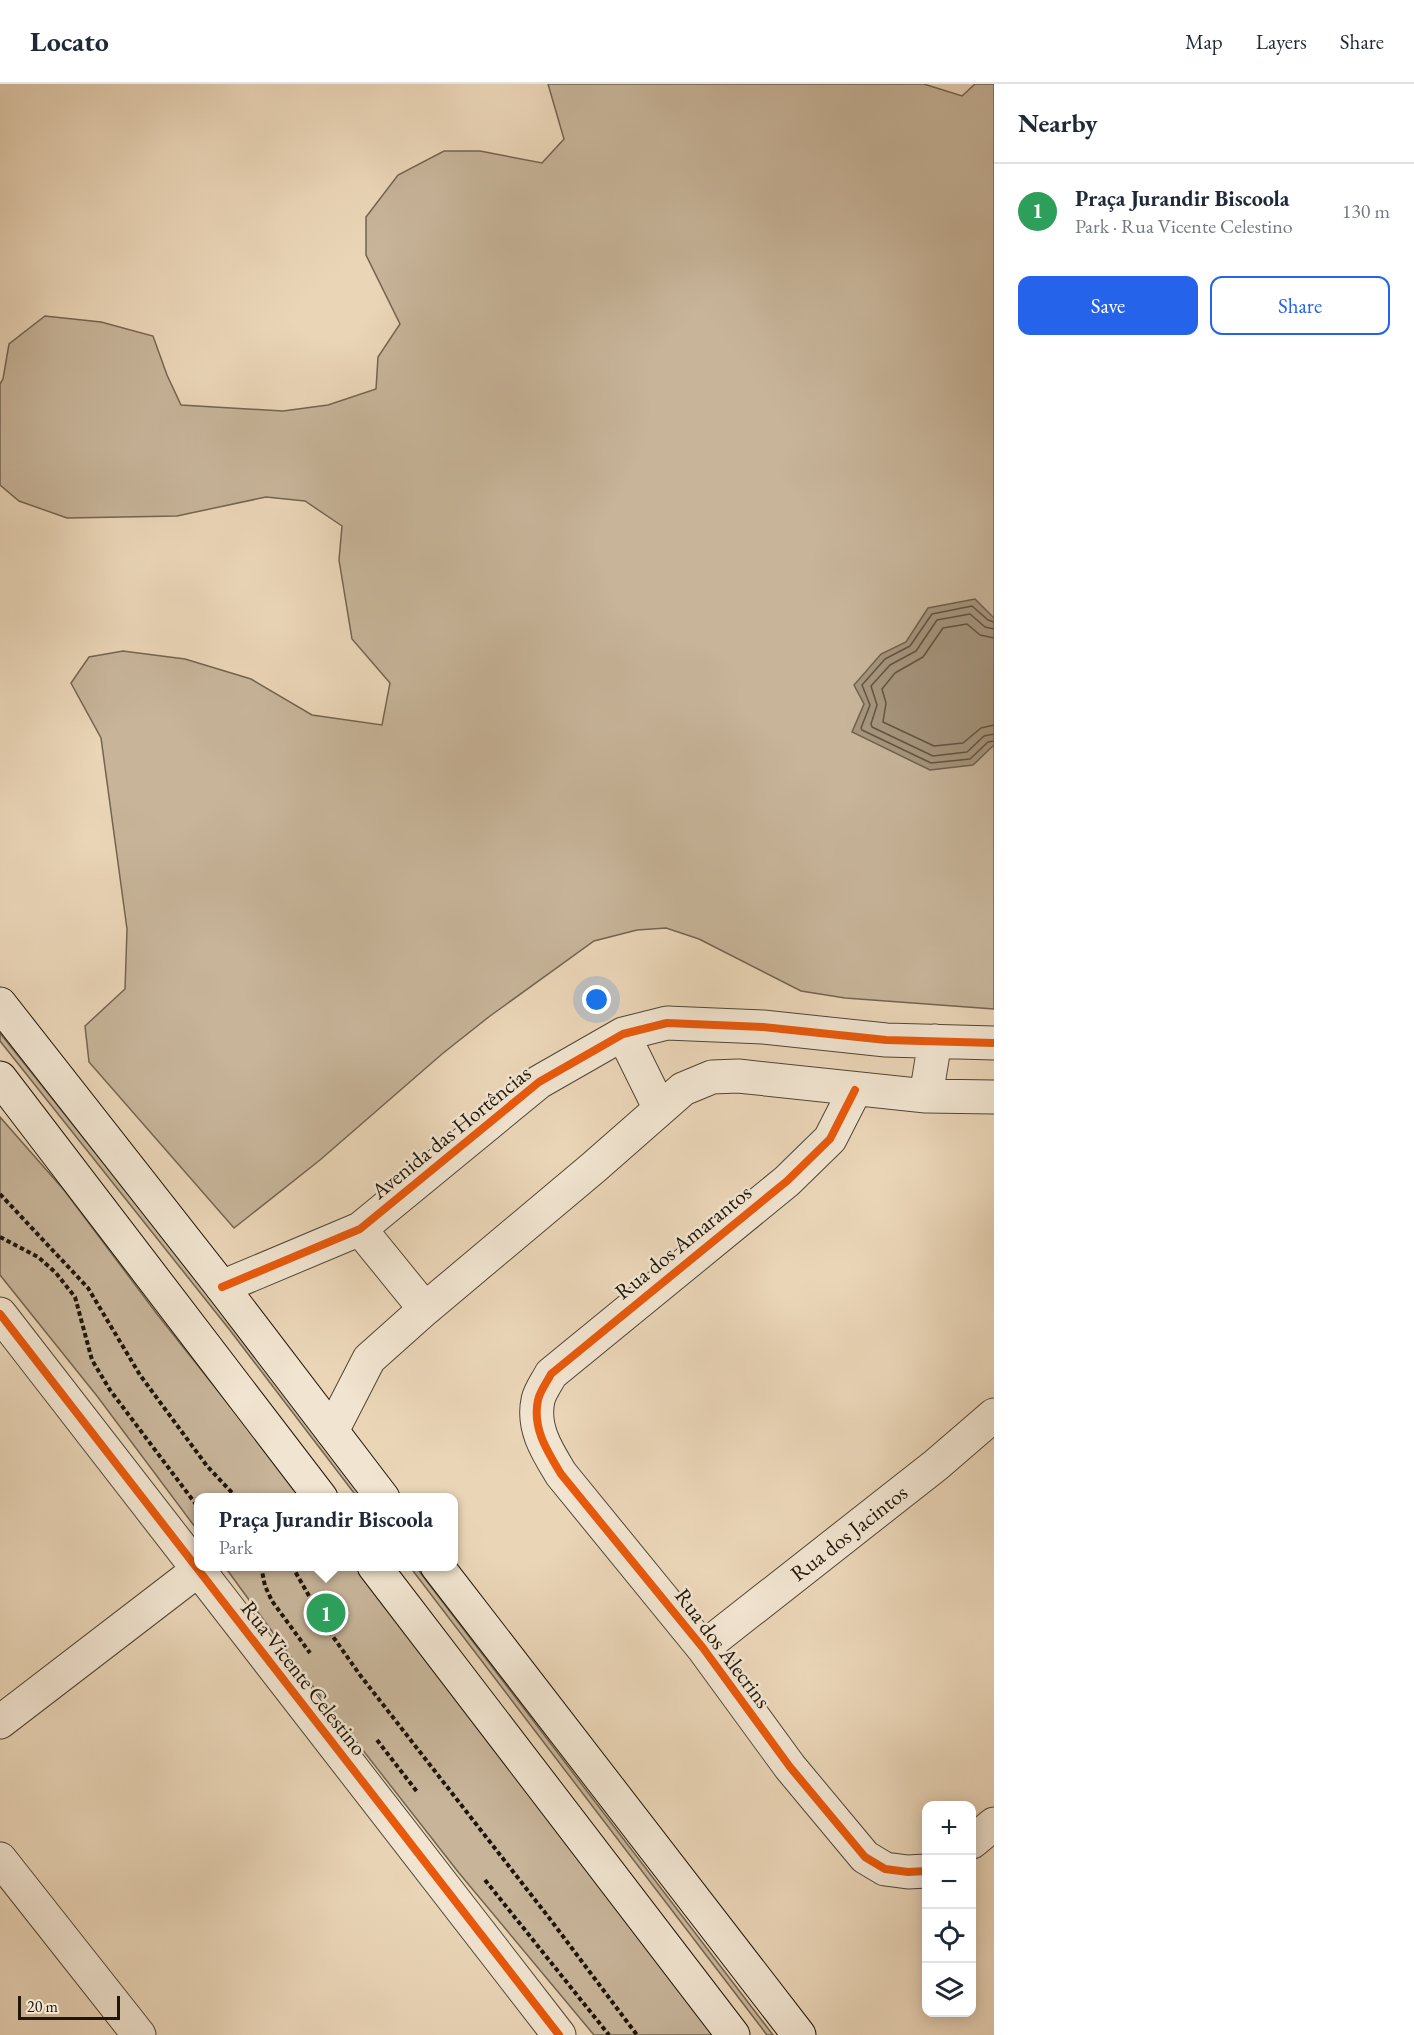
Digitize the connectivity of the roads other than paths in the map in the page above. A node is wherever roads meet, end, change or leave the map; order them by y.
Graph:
1 (0, 1004) edge
2 (623, 1034) junction
3 (935, 1041) junction
4 (994, 1043) edge
5 (0, 1078) edge
6 (855, 1090) junction
7 (926, 1096) junction
8 (991, 1102) edge
9 (660, 1109) junction
10 (360, 1229) junction
11 (222, 1287) junction
12 (425, 1309) junction
13 (0, 1314) edge
14 (994, 1415) edge
15 (537, 1419) joint
16 (332, 1431) junction
17 (318, 1493) edge
18 (380, 1493) edge
19 (194, 1565) edge
20 (197, 1571) edge
21 (199, 1571) edge
22 (378, 1571) edge
23 (441, 1571) edge
24 (703, 1648) junction
25 (0, 1722) edge
26 (994, 1824) edge
27 (976, 1839) edge
28 (0, 1859) edge
29 (917, 1872) edge
30 (139, 2035) edge
31 (559, 2035) edge
32 (733, 2035) edge
33 (799, 2035) edge

1 - 11 street
2 - 3 street, Avenida das Hortências
2 - 9 street
2 - 10 street, Avenida das Hortências
3 - 4 street, Avenida das Hortências
3 - 7 street
5 - 17 street
6 - 7 street
6 - 9 street
6 - 15 street, Rua dos Amarantos
7 - 8 street
9 - 12 street
10 - 11 street, Avenida das Hortências
10 - 12 street, Avenida das Hortências
11 - 16 street
12 - 16 street
13 - 19 street, Rua Vicente Celestino
14 - 24 street, Rua dos Jacintos
15 - 24 street, Rua dos Alecrins
16 - 18 street
20 - 25 street
21 - 31 street, Rua Vicente Celestino
22 - 32 street
23 - 33 street
24 - 29 street, Rua dos Alecrins
26 - 27 street
28 - 30 street

